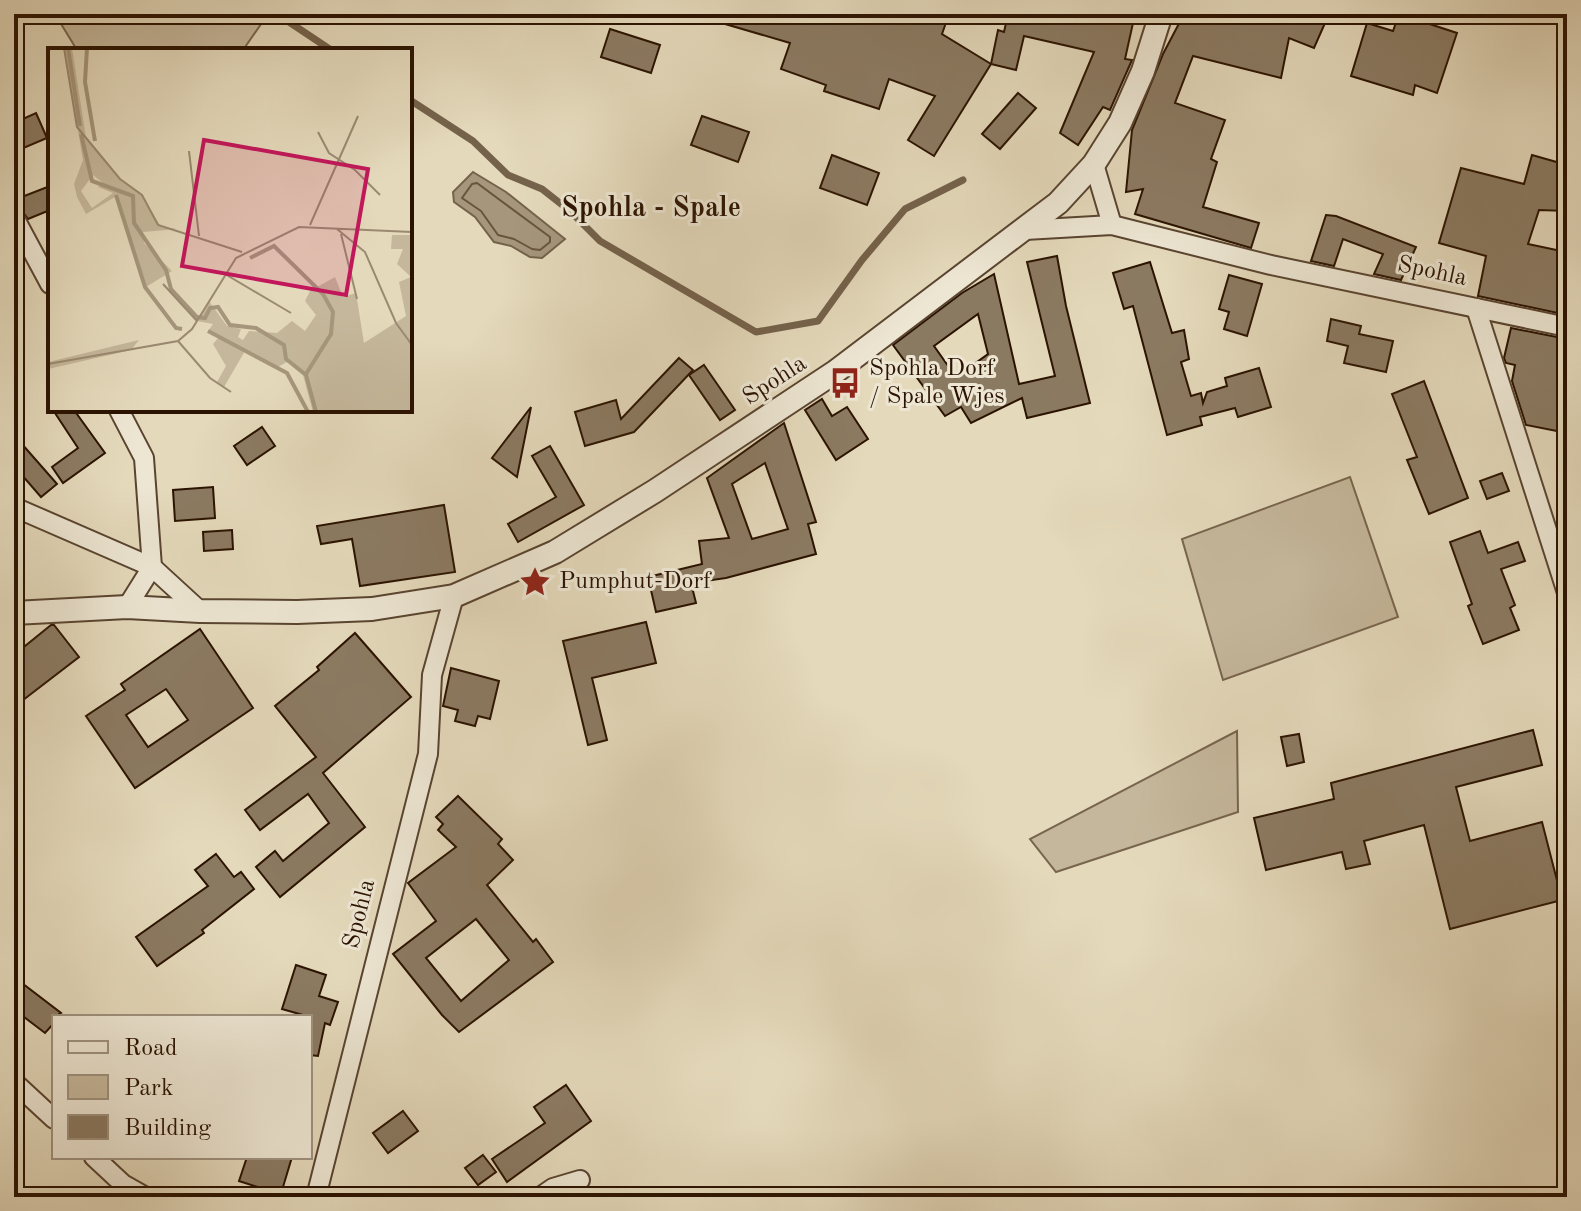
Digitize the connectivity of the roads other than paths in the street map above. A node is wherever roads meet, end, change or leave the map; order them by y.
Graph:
1 (1161, 14) edge
2 (1094, 164) junction
3 (14, 217) edge
4 (1112, 225) junction
5 (1025, 230) junction
6 (48, 280) edge
7 (1476, 308) junction
8 (1567, 327) edge
9 (120, 412) edge
10 (14, 507) edge
11 (152, 567) junction
12 (1567, 593) edge
13 (454, 596) junction
14 (127, 607) junction
15 (200, 611) junction
16 (14, 613) edge
17 (14, 1082) edge
18 (52, 1117) edge
19 (96, 1159) edge
20 (580, 1180) dead end
21 (146, 1197) edge
22 (316, 1197) edge
23 (540, 1197) edge

1 - 2 street, Spohla
2 - 4 street
2 - 5 street, Spohla
3 - 6 street
4 - 5 street, Spohla
4 - 7 street, Spohla
5 - 13 street, Spohla
7 - 8 street, Spohla
7 - 12 street, Spohla
9 - 11 street
10 - 11 street
11 - 14 street
11 - 15 street
13 - 15 street, Spohla
13 - 22 street, Spohla
14 - 15 street, Spohla
14 - 16 street, Spohla
17 - 18 street
19 - 21 street
20 - 23 street

